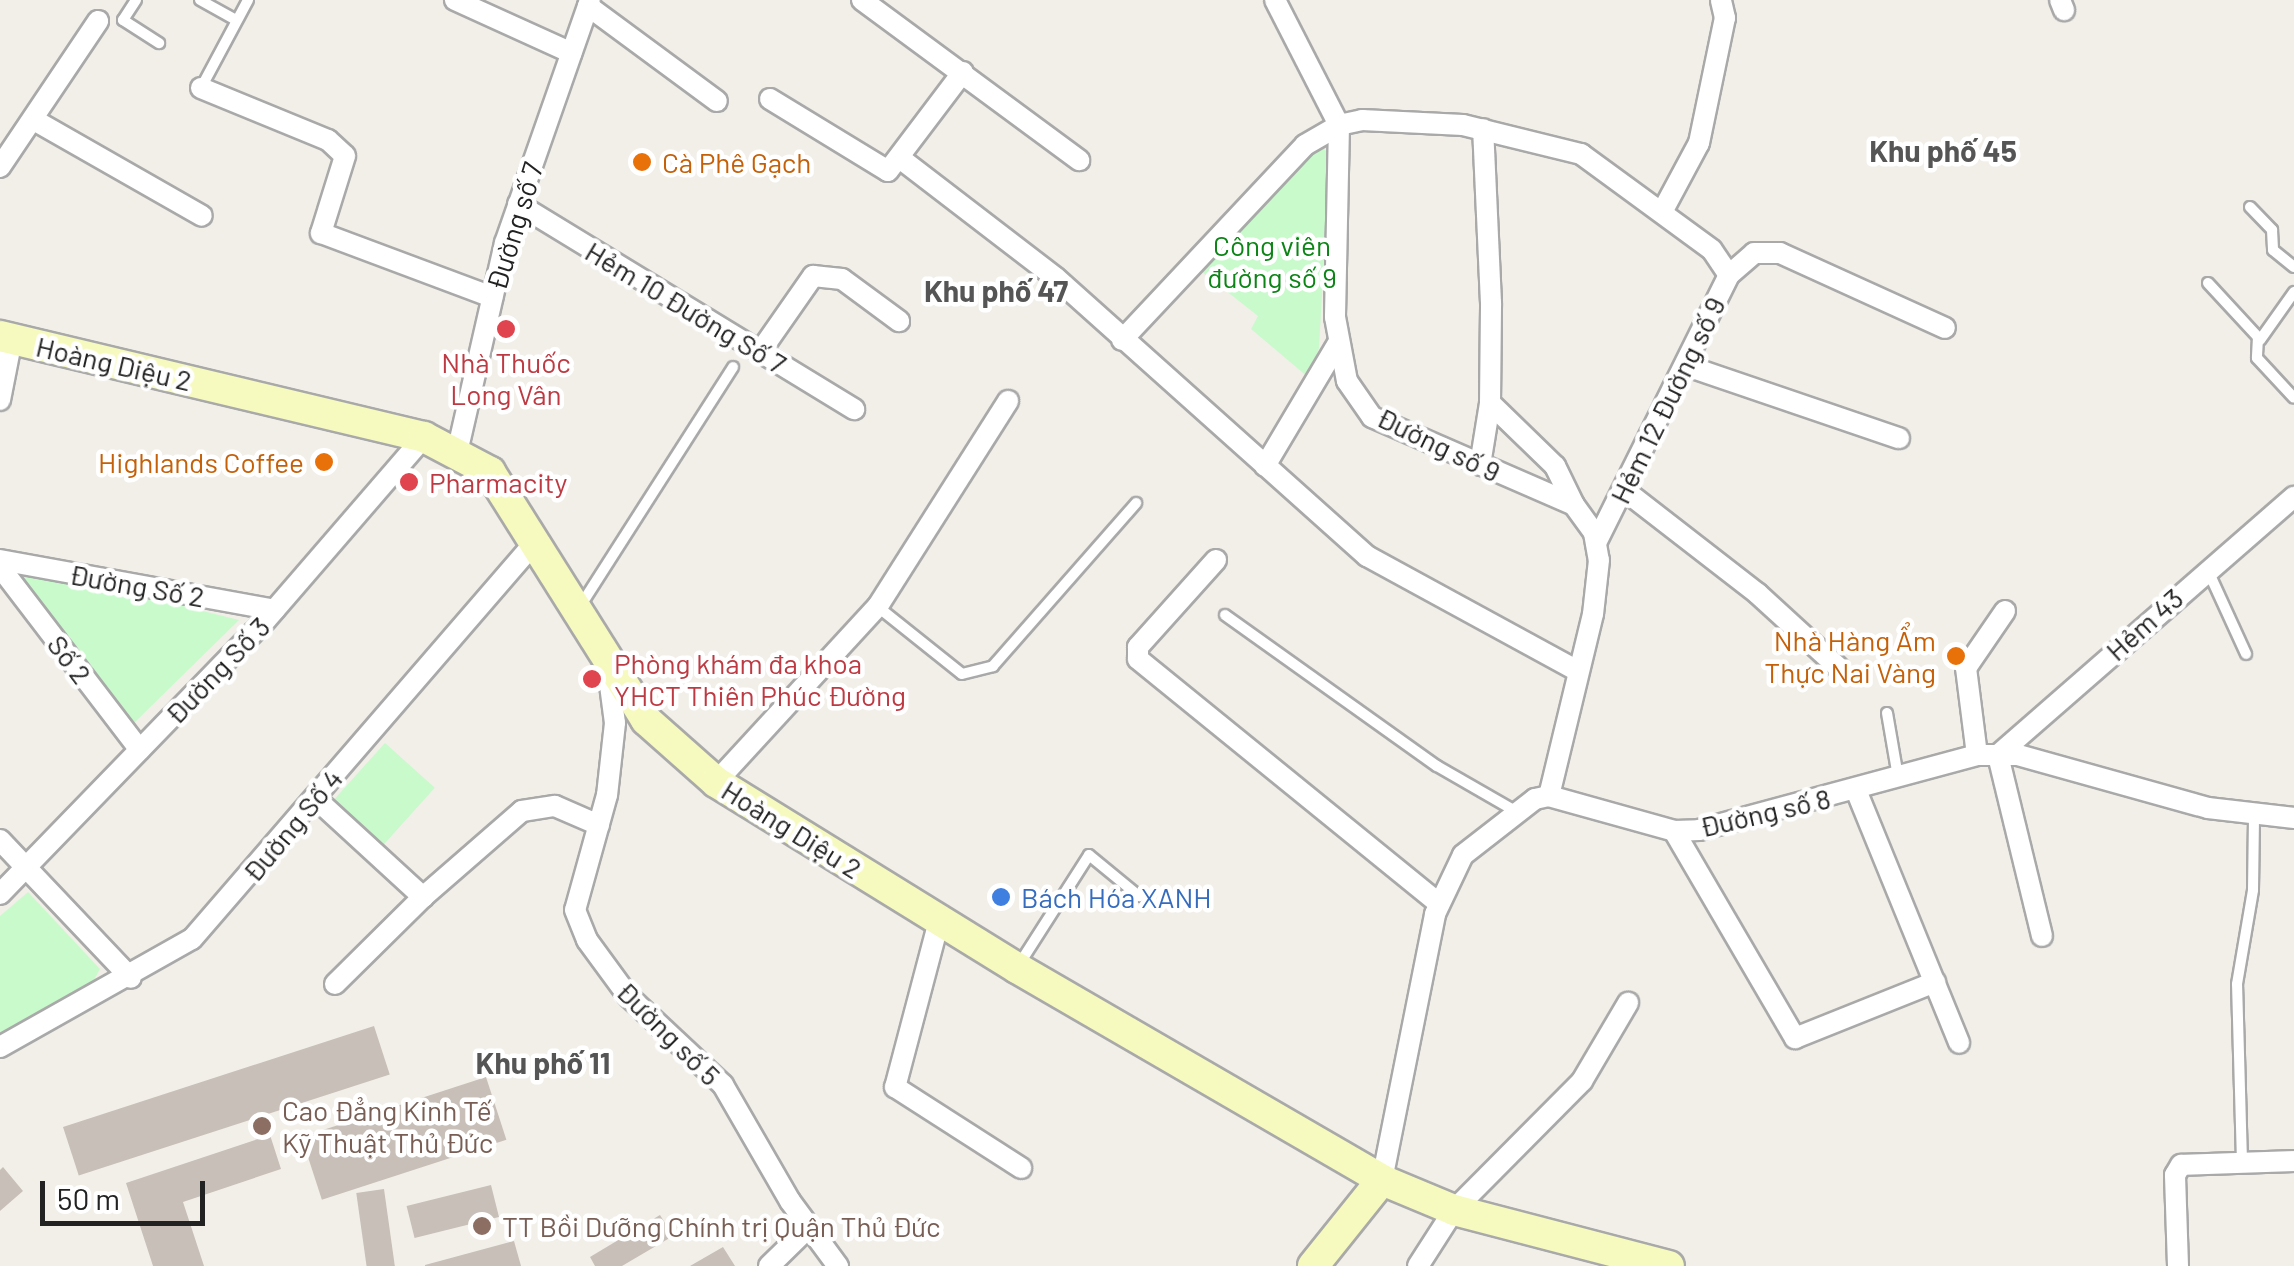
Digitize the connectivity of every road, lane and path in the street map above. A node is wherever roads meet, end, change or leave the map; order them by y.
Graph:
1 (136, 0) edge
2 (200, 0) edge
3 (248, 0) edge
4 (454, 0) edge
5 (862, 0) edge
6 (1275, 0) edge
7 (1721, 0) edge
8 (589, 3) edge
9 (236, 20) junction
10 (98, 22) dead end
11 (159, 43) dead end
12 (572, 53) junction
13 (963, 72) junction
14 (201, 88) joint
15 (770, 99) dead end
16 (717, 100) dead end
17 (34, 120) junction
18 (1338, 125) junction
19 (1483, 129) junction
20 (901, 159) junction
21 (1079, 160) dead end
22 (0, 168) edge
23 (518, 204) junction
24 (2250, 207) dead end
25 (1662, 212) junction
26 (202, 216) dead end
27 (2294, 267) edge
28 (1729, 275) junction
29 (2208, 283) dead end
30 (2294, 292) edge
31 (492, 297) junction
32 (900, 321) dead end
33 (1945, 328) dead end
34 (6, 337) edge
35 (1122, 340) junction
36 (2260, 340) junction
37 (1338, 342) junction
38 (760, 352) junction
39 (1687, 366) junction
40 (733, 367) dead end
41 (2294, 398) edge
42 (0, 400) edge
43 (1008, 401) dead end
44 (1490, 403) junction
45 (854, 409) dead end
46 (424, 437) junction
47 (1899, 438) dead end
48 (456, 457) junction
49 (1480, 464) junction
50 (1265, 466) junction
51 (1624, 490) junction
52 (2294, 497) edge
53 (1136, 503) dead end
54 (1574, 505) junction
55 (534, 542) junction
56 (1596, 543) junction
57 (1216, 560) dead end
58 (0, 564) edge
59 (2206, 567) junction
60 (878, 606) junction
61 (274, 610) junction
62 (2005, 611) dead end
63 (576, 613) junction
64 (1225, 615) dead end
65 (2246, 654) dead end
66 (607, 663) junction
67 (1838, 666) dead end
68 (1578, 671) junction
69 (1887, 714) dead end
70 (140, 750) junction
71 (1988, 755) junction
72 (1898, 778) junction
73 (716, 782) junction
74 (1856, 790) junction
75 (1550, 796) junction
76 (315, 798) junction
77 (1517, 812) junction
78 (2254, 817) junction
79 (2294, 818) edge
80 (599, 825) junction
81 (1674, 831) junction
82 (0, 840) edge
83 (26, 868) junction
84 (0, 894) edge
85 (1138, 896) dead end
86 (422, 897) junction
87 (1439, 904) junction
88 (938, 920) junction
89 (2042, 936) dead end
90 (1016, 968) junction
91 (131, 978) junction
92 (1935, 982) junction
93 (335, 984) dead end
94 (1628, 1003) dead end
95 (1959, 1043) dead end
96 (0, 1047) edge
97 (2294, 1160) edge
98 (2242, 1162) junction
99 (1021, 1168) dead end
100 (1382, 1180) junction
101 (1454, 1210) junction
102 (809, 1227) junction
103 (1660, 1265) edge
104 (769, 1266) edge
105 (838, 1266) edge
106 (1313, 1266) edge
107 (1418, 1266) edge
108 (2178, 1266) edge

1 - 11 lane
2 - 9 lane
3 - 9 lane
4 - 12 street
5 - 13 street
6 - 18 street, Đường số 9
7 - 25 street
8 - 12 street, Đường số 7
8 - 16 street
9 - 14 lane
10 - 17 street
12 - 23 street, Đường số 7
13 - 20 street
13 - 21 street
14 - 31 street
15 - 20 street
17 - 22 street
17 - 26 street
18 - 19 street, Hẻm 12 Đường số 9
18 - 35 street
18 - 37 street, Đường số 9
19 - 25 street, Hẻm 12 Đường số 9
19 - 44 street
20 - 35 street
23 - 31 street, Đường số 7
23 - 38 street, Hẻm 10 Đường Số 7
24 - 27 lane
25 - 28 street, Hẻm 12 Đường số 9
28 - 33 street
28 - 39 street, Hẻm 12 Đường số 9
29 - 36 lane
30 - 36 lane
31 - 48 street, Đường số 7
32 - 38 street
34 - 42 street
34 - 46 street, Hoàng Diệu 2
35 - 50 street
36 - 41 lane
37 - 49 street, Đường số 9
37 - 50 street
38 - 45 street, Hẻm 10 Đường Số 7
39 - 47 street
39 - 51 street, Hẻm 12 Đường số 9
40 - 63 lane
43 - 60 street
44 - 49 street
44 - 54 street
46 - 48 street, Hoàng Diệu 2
46 - 61 street, Đường Số 3
48 - 55 street, Hoàng Diệu 2
49 - 54 street, Đường số 9
50 - 68 street
51 - 56 street, Hẻm 12 Đường số 9
51 - 67 street
52 - 59 street, Hẻm 43
53 - 60 lane
54 - 56 street
55 - 63 street, Hoàng Diệu 2
55 - 76 street, Đường Số 4
56 - 68 street
57 - 87 street
58 - 61 street, Đường Số 2
58 - 70 street, Số 2
59 - 65 lane
59 - 71 street, Hẻm 43
60 - 73 street
61 - 70 street, Đường Số 3
62 - 71 street
63 - 66 street, Hoàng Diệu 2
64 - 77 lane
66 - 73 street, Hoàng Diệu 2
66 - 80 street, Đường số 5
68 - 75 street
69 - 72 lane
70 - 83 street, Đường Số 3
71 - 72 street, Đường số 8
71 - 78 street, Đường số 8
71 - 89 street
72 - 74 street, Đường số 8
73 - 88 street, Hoàng Diệu 2
74 - 81 street, Đường số 8
74 - 92 street
75 - 77 street
75 - 81 street, Đường số 8
76 - 86 street
76 - 91 street, Đường Số 4
77 - 87 street
78 - 79 street, Đường số 8
78 - 98 lane
80 - 86 street
80 - 102 street, Đường số 5
81 - 92 street
82 - 83 street
83 - 84 street, Đường Số 3
83 - 91 street
85 - 90 lane
86 - 93 street
87 - 100 street
88 - 90 street, Hoàng Diệu 2
88 - 99 street
90 - 100 street, Hoàng Diệu 2
91 - 96 street, Đường Số 4
92 - 95 street
94 - 101 street
97 - 98 street
98 - 108 street
100 - 101 street, Hoàng Diệu 2
100 - 106 street
101 - 103 street, Hoàng Diệu 2
101 - 107 street
102 - 104 street
102 - 105 street, Đường số 5

